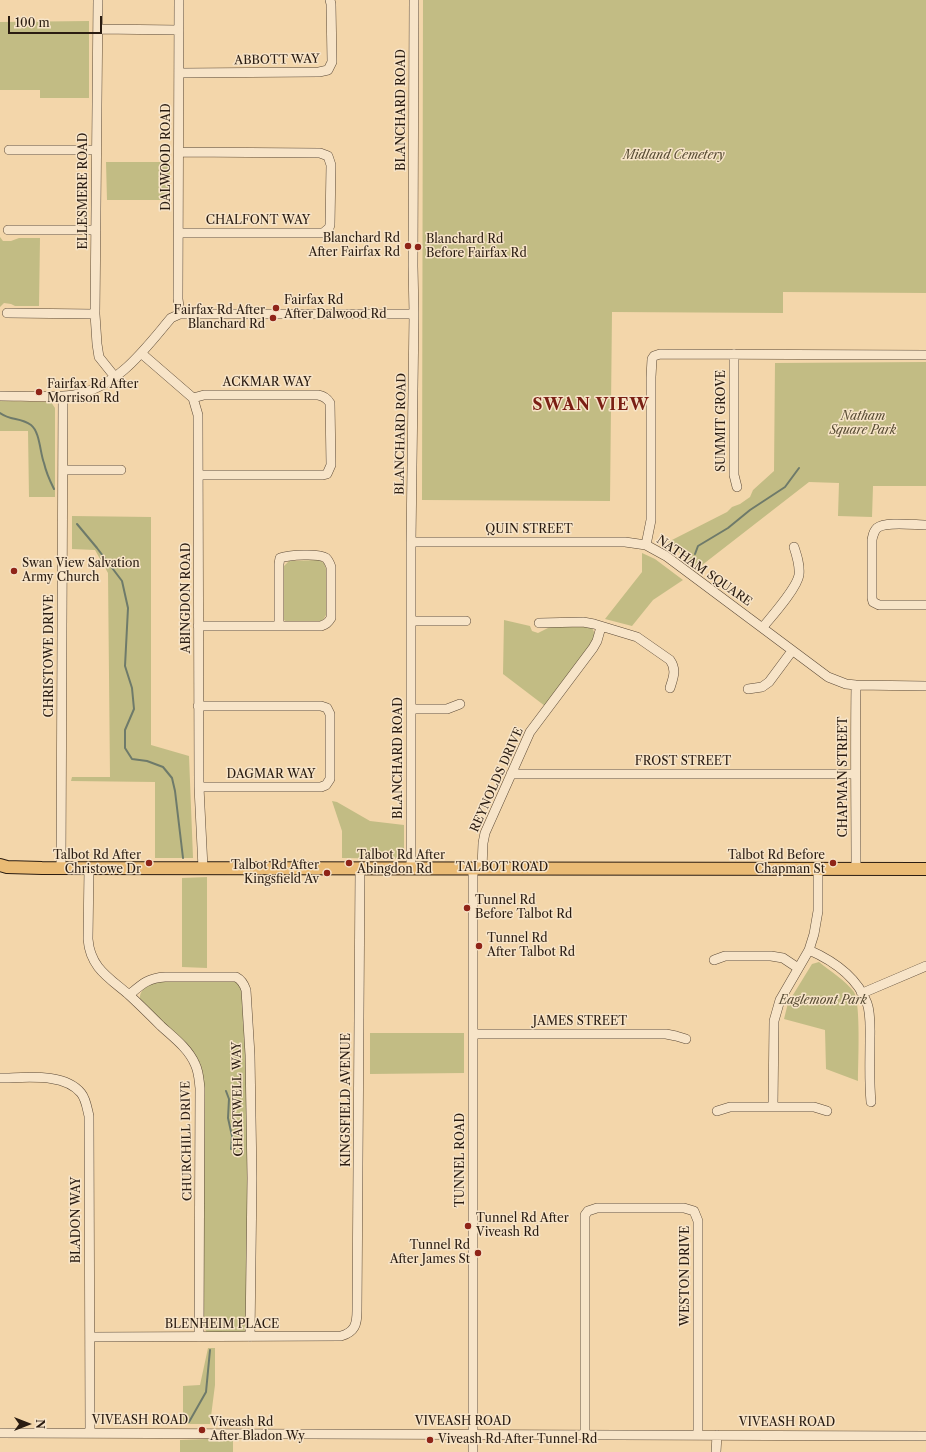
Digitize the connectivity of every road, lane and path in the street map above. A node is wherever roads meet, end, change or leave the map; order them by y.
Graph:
1 (98, 0) edge
2 (179, 0) edge
3 (330, 0) edge
4 (414, 0) edge
5 (98, 29) junction
6 (179, 30) junction
7 (179, 73) junction
8 (9, 150) dead end
9 (96, 150) junction
10 (179, 152) junction
11 (8, 230) dead end
12 (96, 230) junction
13 (179, 233) junction
14 (7, 312) dead end
15 (95, 314) junction
16 (180, 314) junction
17 (414, 314) junction
18 (141, 353) junction
19 (734, 354) junction
20 (926, 355) edge
21 (115, 378) junction
22 (0, 396) edge
23 (63, 396) junction
24 (193, 398) junction
25 (63, 470) junction
26 (121, 470) dead end
27 (199, 475) junction
28 (737, 488) dead end
29 (926, 525) edge
30 (411, 542) junction
31 (646, 545) junction
32 (794, 547) dead end
33 (926, 605) edge
34 (411, 621) junction
35 (466, 621) dead end
36 (538, 623) dead end
37 (198, 626) junction
38 (279, 626) junction
39 (601, 627) junction
40 (763, 627) junction
41 (792, 651) junction
42 (856, 685) junction
43 (926, 686) edge
44 (670, 688) dead end
45 (748, 689) dead end
46 (460, 704) dead end
47 (198, 706) junction
48 (411, 709) junction
49 (511, 774) junction
50 (854, 774) junction
51 (199, 786) junction
52 (2, 867) edge
53 (61, 867) junction
54 (89, 868) junction
55 (203, 868) junction
56 (412, 868) junction
57 (478, 868) junction
58 (360, 869) junction
59 (818, 869) junction
60 (856, 869) junction
61 (926, 869) edge
62 (810, 950) junction
63 (714, 960) dead end
64 (926, 966) edge
65 (798, 968) junction
66 (861, 992) junction
67 (129, 995) junction
68 (473, 1034) junction
69 (686, 1039) dead end
70 (0, 1078) edge
71 (871, 1102) dead end
72 (773, 1107) junction
73 (716, 1111) dead end
74 (827, 1111) dead end
75 (352, 1331) joint
76 (90, 1337) junction
77 (199, 1337) junction
78 (250, 1337) junction
79 (0, 1433) edge
80 (90, 1433) junction
81 (473, 1434) junction
82 (585, 1434) junction
83 (698, 1434) junction
84 (716, 1435) junction
85 (926, 1436) edge
86 (473, 1452) edge
87 (716, 1452) edge

1 - 5 street, ELLESMERE ROAD
2 - 6 street, DALWOOD ROAD
3 - 7 street, ABBOTT WAY
4 - 17 street, BLANCHARD ROAD
5 - 6 street
5 - 9 street, ELLESMERE ROAD
6 - 7 street, DALWOOD ROAD
7 - 10 street, DALWOOD ROAD
8 - 9 street
9 - 12 street, ELLESMERE ROAD
10 - 13 street, DALWOOD ROAD
10 - 13 street, CHALFONT WAY
11 - 12 street
12 - 15 street, ELLESMERE ROAD
13 - 16 street, DALWOOD ROAD
14 - 15 street
15 - 21 street, ELLESMERE ROAD
16 - 17 street
16 - 18 street
17 - 30 street, BLANCHARD ROAD
18 - 21 street
18 - 24 street
19 - 20 street, NATHAM SQUARE
19 - 28 street, SUMMIT GROVE
19 - 31 street, NATHAM SQUARE
21 - 23 street
22 - 23 street
23 - 25 street, CHRISTOWE DRIVE
24 - 27 street, ABINGDON ROAD
24 - 27 street, ACKMAR WAY
25 - 26 street
25 - 53 street, CHRISTOWE DRIVE
27 - 37 street, ABINGDON ROAD
29 - 33 street
30 - 31 street, QUIN STREET
30 - 34 street, BLANCHARD ROAD
31 - 40 street, NATHAM SQUARE
32 - 40 street
34 - 35 street
34 - 48 street, BLANCHARD ROAD
36 - 39 street
37 - 38 street
37 - 47 street, ABINGDON ROAD
38 - 38 street
39 - 44 street
39 - 49 street, REYNOLDS DRIVE
40 - 41 street, NATHAM SQUARE
41 - 42 street, NATHAM SQUARE
41 - 45 street
42 - 43 street, NATHAM SQUARE
42 - 50 street, CHAPMAN STREET
46 - 48 street
47 - 51 street, ABINGDON ROAD
47 - 51 street, DAGMAR WAY
48 - 56 street, BLANCHARD ROAD
49 - 50 street, FROST STREET
49 - 57 street, REYNOLDS DRIVE
50 - 60 street, CHAPMAN STREET
51 - 55 street, ABINGDON ROAD
52 - 53 main road, TALBOT ROAD
53 - 54 main road, TALBOT ROAD
54 - 55 main road, TALBOT ROAD
54 - 67 street, CHURCHILL DRIVE
55 - 58 main road, TALBOT ROAD
56 - 57 main road, TALBOT ROAD
56 - 58 main road, TALBOT ROAD
57 - 59 main road, TALBOT ROAD
57 - 68 street, TUNNEL ROAD
58 - 75 street, KINGSFIELD AVENUE
59 - 60 main road, TALBOT ROAD
59 - 62 street
60 - 61 main road, TALBOT ROAD
62 - 65 street
62 - 66 street
63 - 65 street
64 - 66 street
65 - 72 street
66 - 71 street
67 - 77 street, CHURCHILL DRIVE
67 - 78 street, CHARTWELL WAY
68 - 69 street, JAMES STREET
68 - 81 street, TUNNEL ROAD
70 - 76 street, BLADON WAY
72 - 73 street
72 - 74 street
75 - 78 street, BLENHEIM PLACE
76 - 77 street, BLENHEIM PLACE
76 - 80 street, BLADON WAY
77 - 78 street, BLENHEIM PLACE
79 - 80 street, VIVEASH ROAD
80 - 81 street, VIVEASH ROAD
81 - 82 street, VIVEASH ROAD
81 - 86 street, TUNNEL ROAD
82 - 83 street, VIVEASH ROAD
82 - 83 street, WESTON DRIVE
83 - 84 street, VIVEASH ROAD
84 - 85 street, VIVEASH ROAD
84 - 87 street

